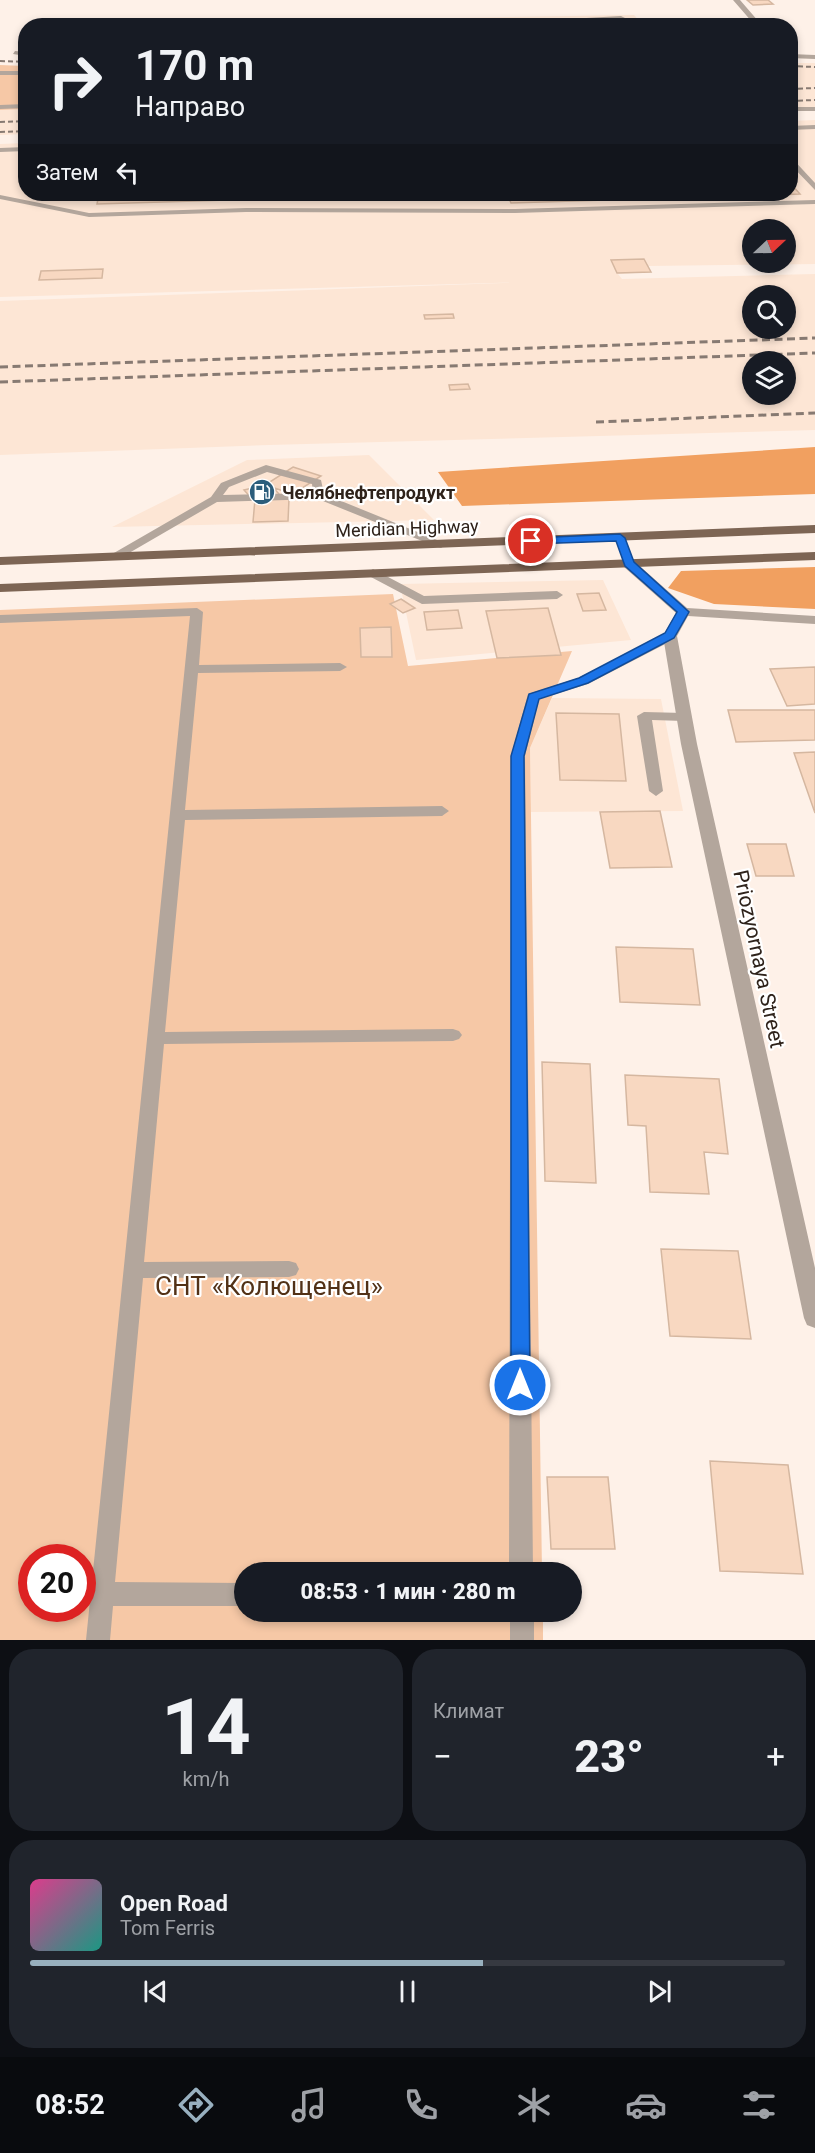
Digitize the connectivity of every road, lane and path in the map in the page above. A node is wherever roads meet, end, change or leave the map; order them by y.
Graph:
1 (736, 0) edge
2 (753, 18) edge
3 (15, 53) dead end
4 (18, 53) edge
5 (798, 56) edge
6 (815, 57) edge
7 (0, 73) edge
8 (18, 73) edge
9 (18, 106) edge
10 (0, 107) edge
11 (798, 109) edge
12 (815, 109) edge
13 (815, 127) edge
14 (798, 128) edge
15 (18, 149) edge
16 (0, 150) edge
17 (798, 168) edge
18 (815, 188) edge
19 (0, 197) edge
20 (18, 201) edge
21 (20, 201) edge
22 (815, 202) edge
23 (319, 496) junction
24 (215, 499) junction
25 (815, 529) edge
26 (620, 538) junction
27 (441, 544) junction
28 (815, 555) edge
29 (113, 557) junction
30 (0, 561) edge
31 (629, 564) junction
32 (373, 573) junction
33 (0, 588) edge
34 (557, 595) dead end
35 (683, 612) junction
36 (0, 620) edge
37 (815, 620) edge
38 (670, 636) junction
39 (340, 667) dead end
40 (192, 669) junction
41 (684, 717) junction
42 (656, 791) dead end
43 (442, 812) dead end
44 (178, 815) junction
45 (453, 1035) dead end
46 (156, 1038) junction
47 (289, 1269) dead end
48 (134, 1270) junction
49 (815, 1318) edge
50 (521, 1562) edge
51 (103, 1594) junction
52 (234, 1595) edge
53 (522, 1622) edge
54 (98, 1640) edge
55 (522, 1640) edge

1 - 2 street
3 - 4 lane
5 - 6 street
7 - 8 street
9 - 10 lane
11 - 12 lane
13 - 14 lane
15 - 16 lane
17 - 18 lane
19 - 20 lane
21 - 22 lane
23 - 24 lane
23 - 24 lane
23 - 27 lane
24 - 29 lane
25 - 26 main road, Meridian Highway
26 - 27 main road, Meridian Highway
26 - 31 main road
27 - 29 main road, Meridian Highway
28 - 31 main road
29 - 30 main road, Meridian Highway
31 - 32 main road
31 - 35 street
32 - 33 main road
32 - 34 lane
35 - 37 street
35 - 38 street
36 - 40 lane
38 - 41 street, Priozyornaya Street
38 - 50 lane
39 - 40 lane
40 - 44 lane
41 - 42 lane
41 - 49 street, Priozyornaya Street
43 - 44 lane
44 - 46 lane
45 - 46 lane
46 - 48 lane
47 - 48 lane
48 - 51 lane
51 - 52 lane
51 - 54 lane
53 - 55 lane

